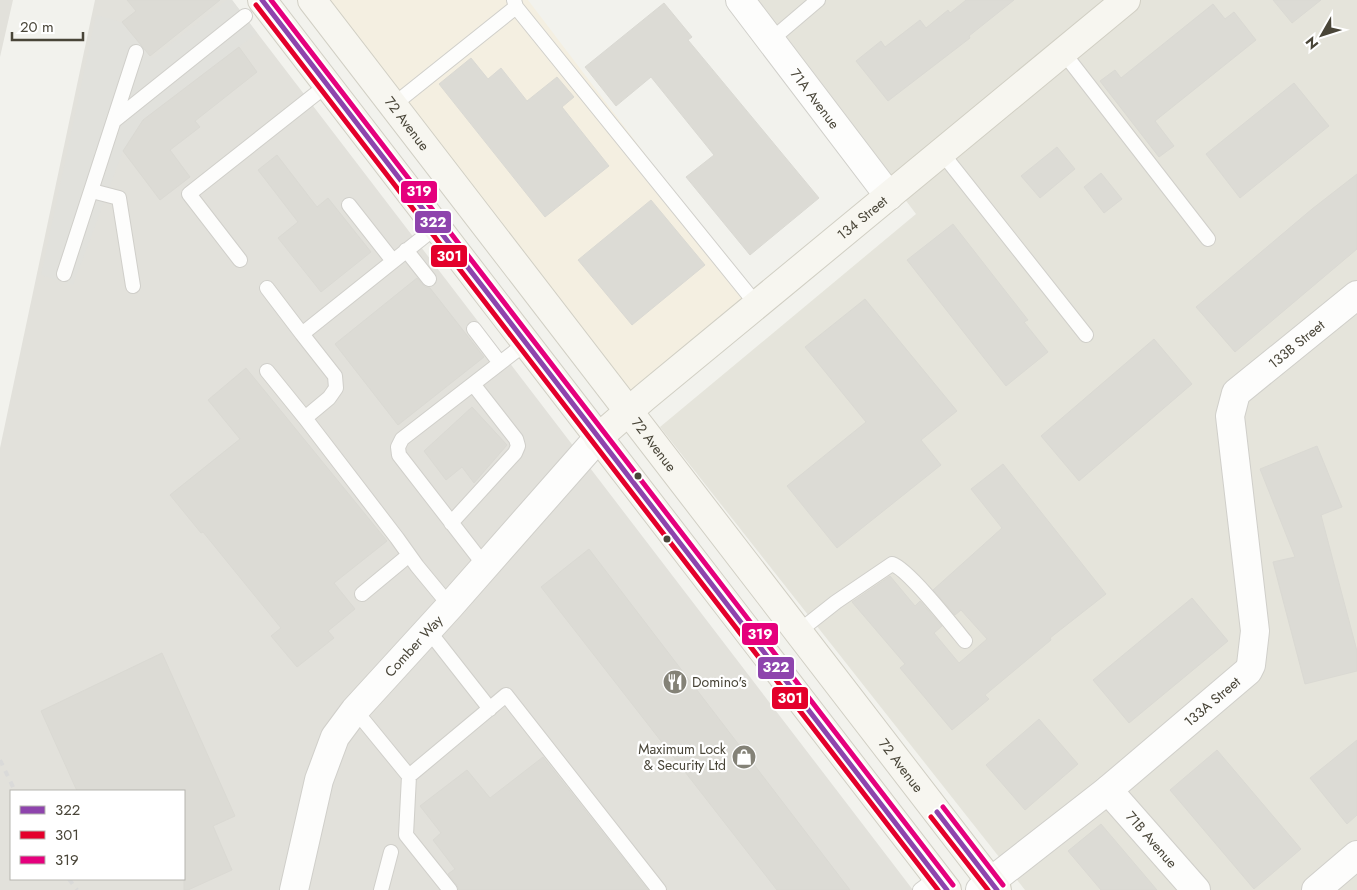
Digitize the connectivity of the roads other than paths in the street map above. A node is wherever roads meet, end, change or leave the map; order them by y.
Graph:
1 (312, 0) edge
2 (740, 0) edge
3 (818, 0) edge
4 (1126, 0) edge
5 (515, 4) edge
6 (259, 5) edge
7 (771, 40) junction
8 (136, 52) dead end
9 (1063, 52) junction
10 (327, 85) junction
11 (392, 106) junction
12 (114, 120) junction
13 (942, 153) junction
14 (92, 191) junction
15 (889, 196) junction
16 (349, 205) dead end
17 (436, 227) junction
18 (1208, 239) dead end
19 (406, 250) junction
20 (240, 260) dead end
21 (393, 261) junction
22 (64, 274) dead end
23 (429, 279) dead end
24 (133, 286) dead end
25 (267, 288) dead end
26 (1357, 295) edge
27 (757, 305) junction
28 (474, 329) dead end
29 (302, 334) junction
30 (1086, 335) dead end
31 (526, 343) junction
32 (500, 363) junction
33 (267, 371) dead end
34 (473, 384) junction
35 (1236, 393) joint
36 (629, 410) junction
37 (305, 418) junction
38 (598, 438) junction
39 (452, 522) junction
40 (409, 555) junction
41 (485, 566) junction
42 (362, 594) dead end
43 (450, 606) junction
44 (428, 630) junction
45 (798, 632) junction
46 (965, 641) dead end
47 (490, 709) junction
48 (355, 710) junction
49 (409, 776) junction
50 (1108, 790) junction
51 (391, 852) dead end
52 (1357, 855) edge
53 (935, 886) edge
54 (989, 887) edge
55 (294, 890) edge
56 (381, 890) edge
57 (450, 890) edge
58 (659, 890) edge
59 (1196, 890) edge
60 (1316, 890) edge

1 - 11 main road, 72 Avenue
2 - 7 street, 71A Avenue
3 - 7 lane
4 - 9 main road, 134 Street
5 - 11 lane
5 - 27 lane
6 - 10 main road
6 - 12 lane
7 - 15 street, 71A Avenue
8 - 12 lane
9 - 13 main road, 134 Street
9 - 18 lane
10 - 17 main road
10 - 20 lane
11 - 36 main road, 72 Avenue
12 - 14 lane
13 - 15 main road, 134 Street
13 - 30 lane
14 - 22 lane
14 - 24 lane
15 - 27 main road, 134 Street
16 - 21 lane
17 - 19 lane
17 - 31 main road
19 - 21 lane
19 - 23 lane
21 - 29 lane
25 - 29 lane
26 - 35 street, 133B Street
27 - 36 main road, 134 Street
28 - 32 lane
29 - 37 lane
31 - 32 lane
31 - 38 main road
32 - 34 lane
33 - 37 lane
34 - 39 lane
34 - 39 lane
35 - 50 street, 133A Street
36 - 38 main road, 134 Street
36 - 45 main road, 72 Avenue
37 - 40 lane
38 - 41 street, Comber Way
38 - 53 main road
39 - 41 lane
40 - 42 lane
40 - 43 lane
41 - 43 street, Comber Way
43 - 44 street, Comber Way
44 - 47 lane
44 - 48 street, Comber Way
45 - 46 lane
45 - 54 main road, 72 Avenue
47 - 49 lane
47 - 58 lane
48 - 49 lane
48 - 55 street, Comber Way
49 - 57 lane
50 - 54 street, 133A Street
50 - 59 street, 71B Avenue
51 - 56 lane
52 - 60 street

